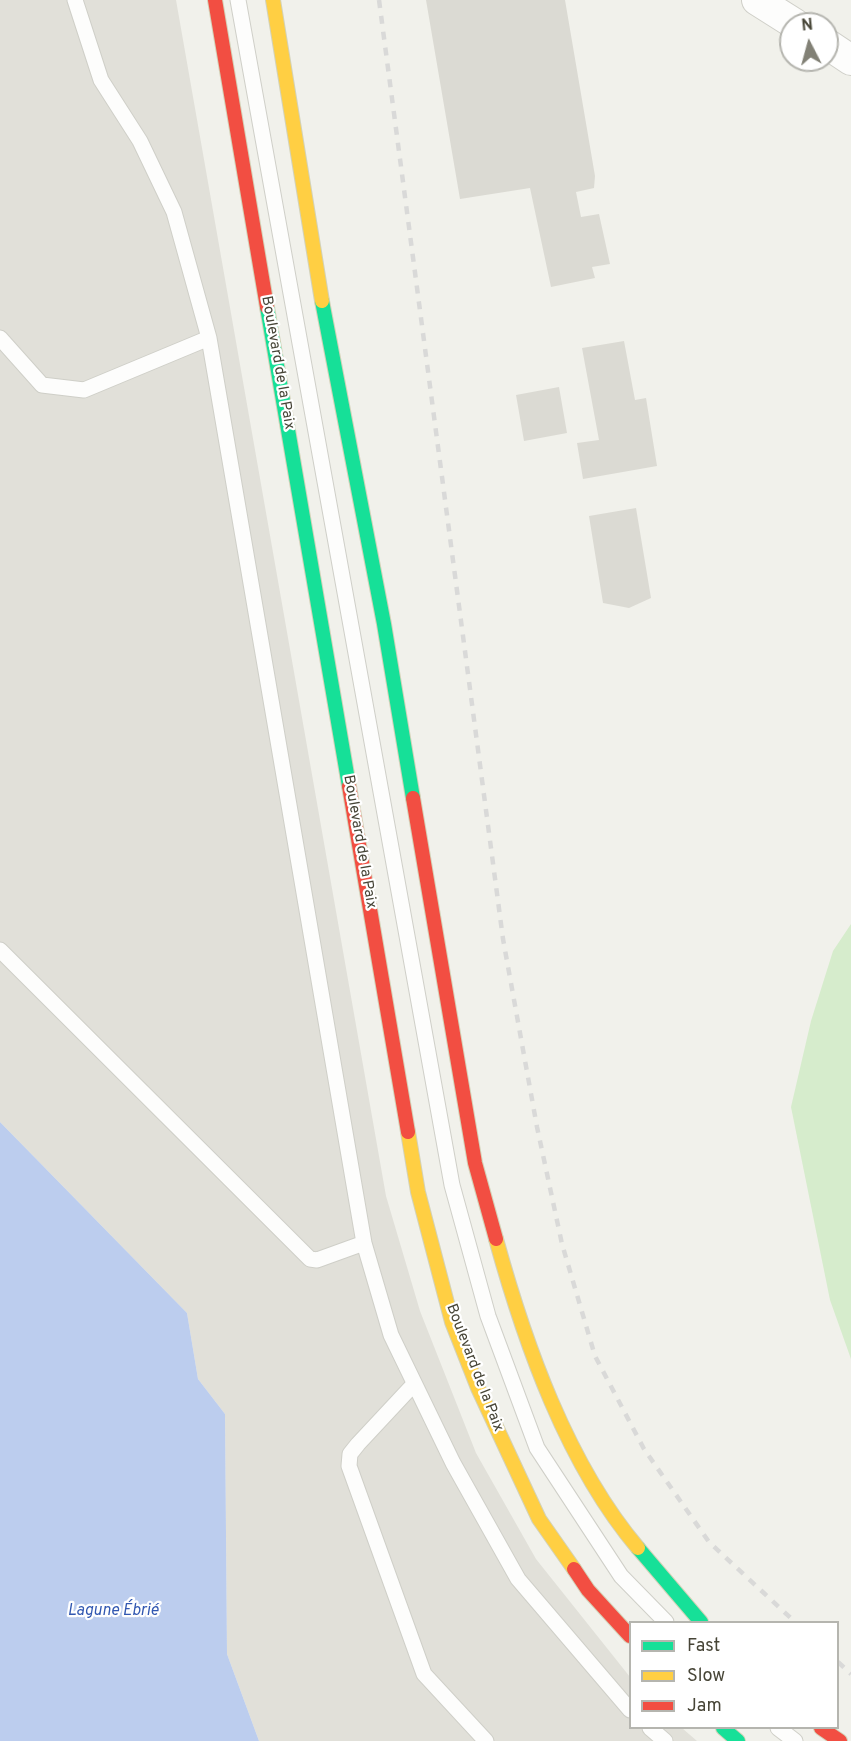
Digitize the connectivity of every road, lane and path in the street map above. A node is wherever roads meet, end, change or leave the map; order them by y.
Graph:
1 (75, 0) edge
2 (215, 0) edge
3 (238, 0) edge
4 (273, 0) edge
5 (757, 0) edge
6 (779, 14) edge
7 (0, 338) edge
8 (209, 338) junction
9 (0, 950) edge
10 (364, 1243) junction
11 (414, 1384) junction
12 (664, 1621) edge
13 (699, 1621) edge
14 (629, 1635) edge
15 (629, 1709) edge
16 (651, 1729) edge
17 (724, 1729) edge
18 (779, 1729) edge
19 (822, 1729) edge
20 (486, 1741) edge
21 (665, 1741) edge
22 (738, 1741) edge
23 (795, 1741) edge
24 (840, 1741) edge

1 - 8 lane
2 - 14 main road, Boulevard de la Paix
3 - 12 lane, Boulevard de la Paix
4 - 13 main road
5 - 6 street
7 - 8 lane
8 - 10 lane
9 - 10 lane
10 - 11 lane
11 - 15 lane
11 - 20 lane
16 - 21 lane
17 - 22 main road
18 - 23 lane
19 - 24 main road

